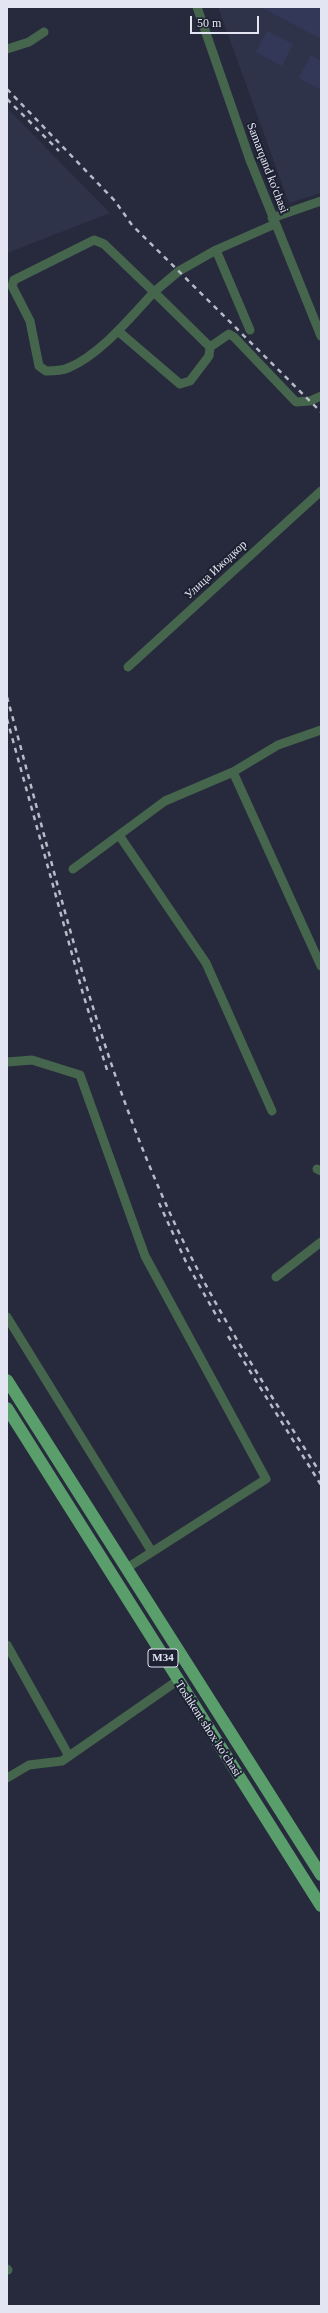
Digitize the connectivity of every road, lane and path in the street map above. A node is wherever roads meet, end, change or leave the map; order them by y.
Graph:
1 (197, 7) edge
2 (44, 32) dead end
3 (7, 49) edge
4 (321, 201) edge
5 (274, 221) junction
6 (216, 250) junction
7 (154, 292) junction
8 (250, 330) dead end
9 (118, 331) junction
10 (321, 335) edge
11 (210, 348) junction
12 (321, 396) edge
13 (321, 491) edge
14 (128, 667) dead end
15 (321, 730) edge
16 (233, 772) junction
17 (118, 835) junction
18 (73, 869) dead end
19 (321, 966) edge
20 (7, 1062) edge
21 (272, 1111) dead end
22 (321, 1242) edge
23 (276, 1277) dead end
24 (7, 1317) edge
25 (7, 1380) edge
26 (7, 1408) edge
27 (152, 1552) junction
28 (127, 1568) junction
29 (7, 1645) edge
30 (177, 1681) junction
31 (68, 1756) junction
32 (7, 1778) edge
33 (321, 1875) edge
34 (321, 1906) edge

1 - 5 street, Samarqand ko'chasi
2 - 3 street
4 - 5 street
5 - 6 street
5 - 10 street, Samarqand ko'chasi
6 - 7 street
6 - 8 street
7 - 9 street
7 - 9 street
7 - 11 street
9 - 11 street
11 - 12 street
13 - 14 street, Улица Ижодкор
15 - 16 street
16 - 17 street
16 - 19 street
17 - 18 street
17 - 21 street
20 - 27 street
22 - 23 street
24 - 27 street
25 - 28 main road, Toshkent shox ko'chasi / M34
26 - 30 main road, Toshkent shox ko'chasi / M34
27 - 28 street
28 - 33 main road, Toshkent shox ko'chasi / M34
29 - 31 street
30 - 31 street
30 - 34 main road, Toshkent shox ko'chasi / M34
31 - 32 street

